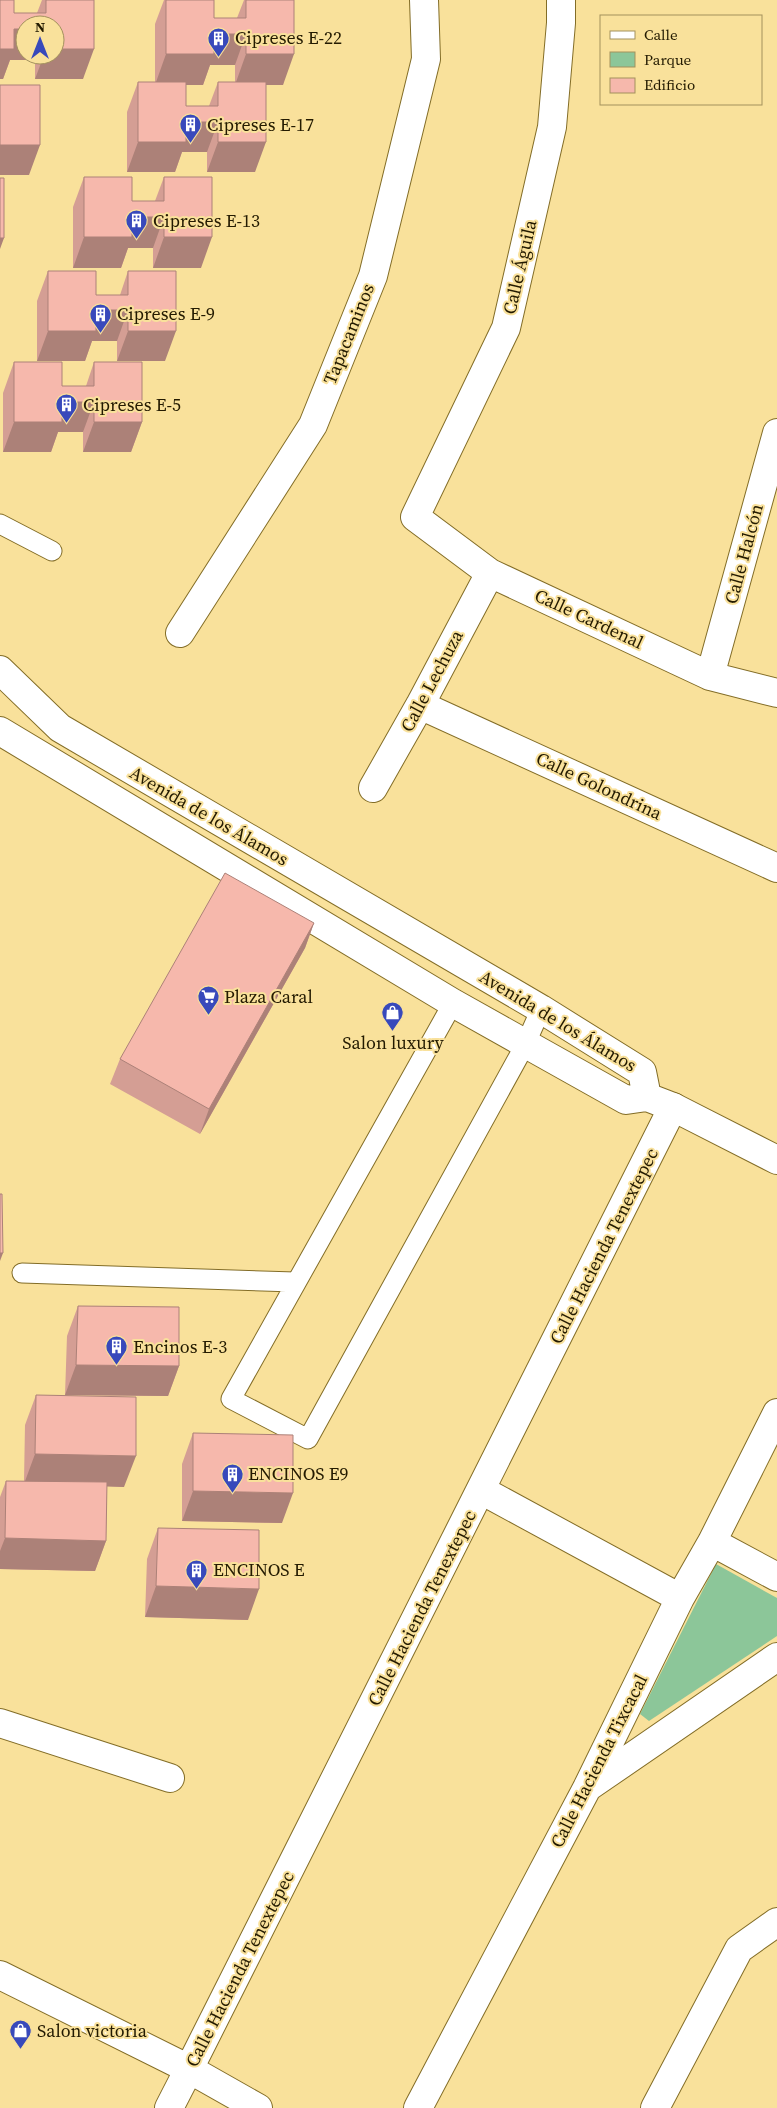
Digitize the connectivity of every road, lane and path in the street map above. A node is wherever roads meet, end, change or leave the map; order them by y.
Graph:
1 (424, 0) edge
2 (561, 0) edge
3 (777, 433) edge
4 (415, 517) joint
5 (0, 524) edge
6 (52, 551) dead end
7 (490, 573) junction
8 (180, 633) dead end
9 (0, 670) edge
10 (710, 676) junction
11 (777, 693) edge
12 (420, 704) junction
13 (0, 731) edge
14 (372, 788) dead end
15 (777, 868) edge
16 (453, 1003) junction
17 (541, 1009) junction
18 (525, 1045) junction
19 (647, 1096) junction
20 (673, 1107) junction
21 (777, 1160) edge
22 (22, 1273) dead end
23 (295, 1282) junction
24 (777, 1413) edge
25 (481, 1490) junction
26 (712, 1542) junction
27 (777, 1577) edge
28 (680, 1598) junction
29 (777, 1657) edge
30 (0, 1723) edge
31 (170, 1778) dead end
32 (587, 1788) junction
33 (777, 1922) edge
34 (2, 1982) edge
35 (189, 2069) junction
36 (168, 2108) edge
37 (258, 2108) edge
38 (418, 2108) edge
39 (655, 2108) edge

1 - 8 street, Tapacaminos
2 - 4 street, Calle Águila
3 - 10 street, Calle Halcón
4 - 7 street, Calle Cardenal
5 - 6 lane
7 - 10 street, Calle Cardenal
7 - 12 street, Calle Lechuza
9 - 17 street, Avenida de los Álamos
10 - 11 street, Calle Cardenal
12 - 14 street, Calle Lechuza
12 - 15 street, Calle Golondrina
13 - 16 street, Avenida de los Álamos
16 - 18 street, Avenida de los Álamos
16 - 23 lane
17 - 18 lane
17 - 19 street, Avenida de los Álamos
18 - 19 street, Avenida de los Álamos
18 - 23 lane
19 - 20 street
20 - 21 street
20 - 25 street, Calle Hacienda Tenextepec
22 - 23 lane
24 - 26 street, Calle Hacienda Tixcacal
25 - 28 street
25 - 35 street, Calle Hacienda Tenextepec
26 - 27 street
26 - 28 street, Calle Hacienda Tixcacal
28 - 32 street, Calle Hacienda Tixcacal
29 - 32 street
30 - 31 street
32 - 38 street, Calle Hacienda Tixcacal
33 - 39 street
34 - 35 street
35 - 36 street, Calle Hacienda Tenextepec
35 - 37 street

